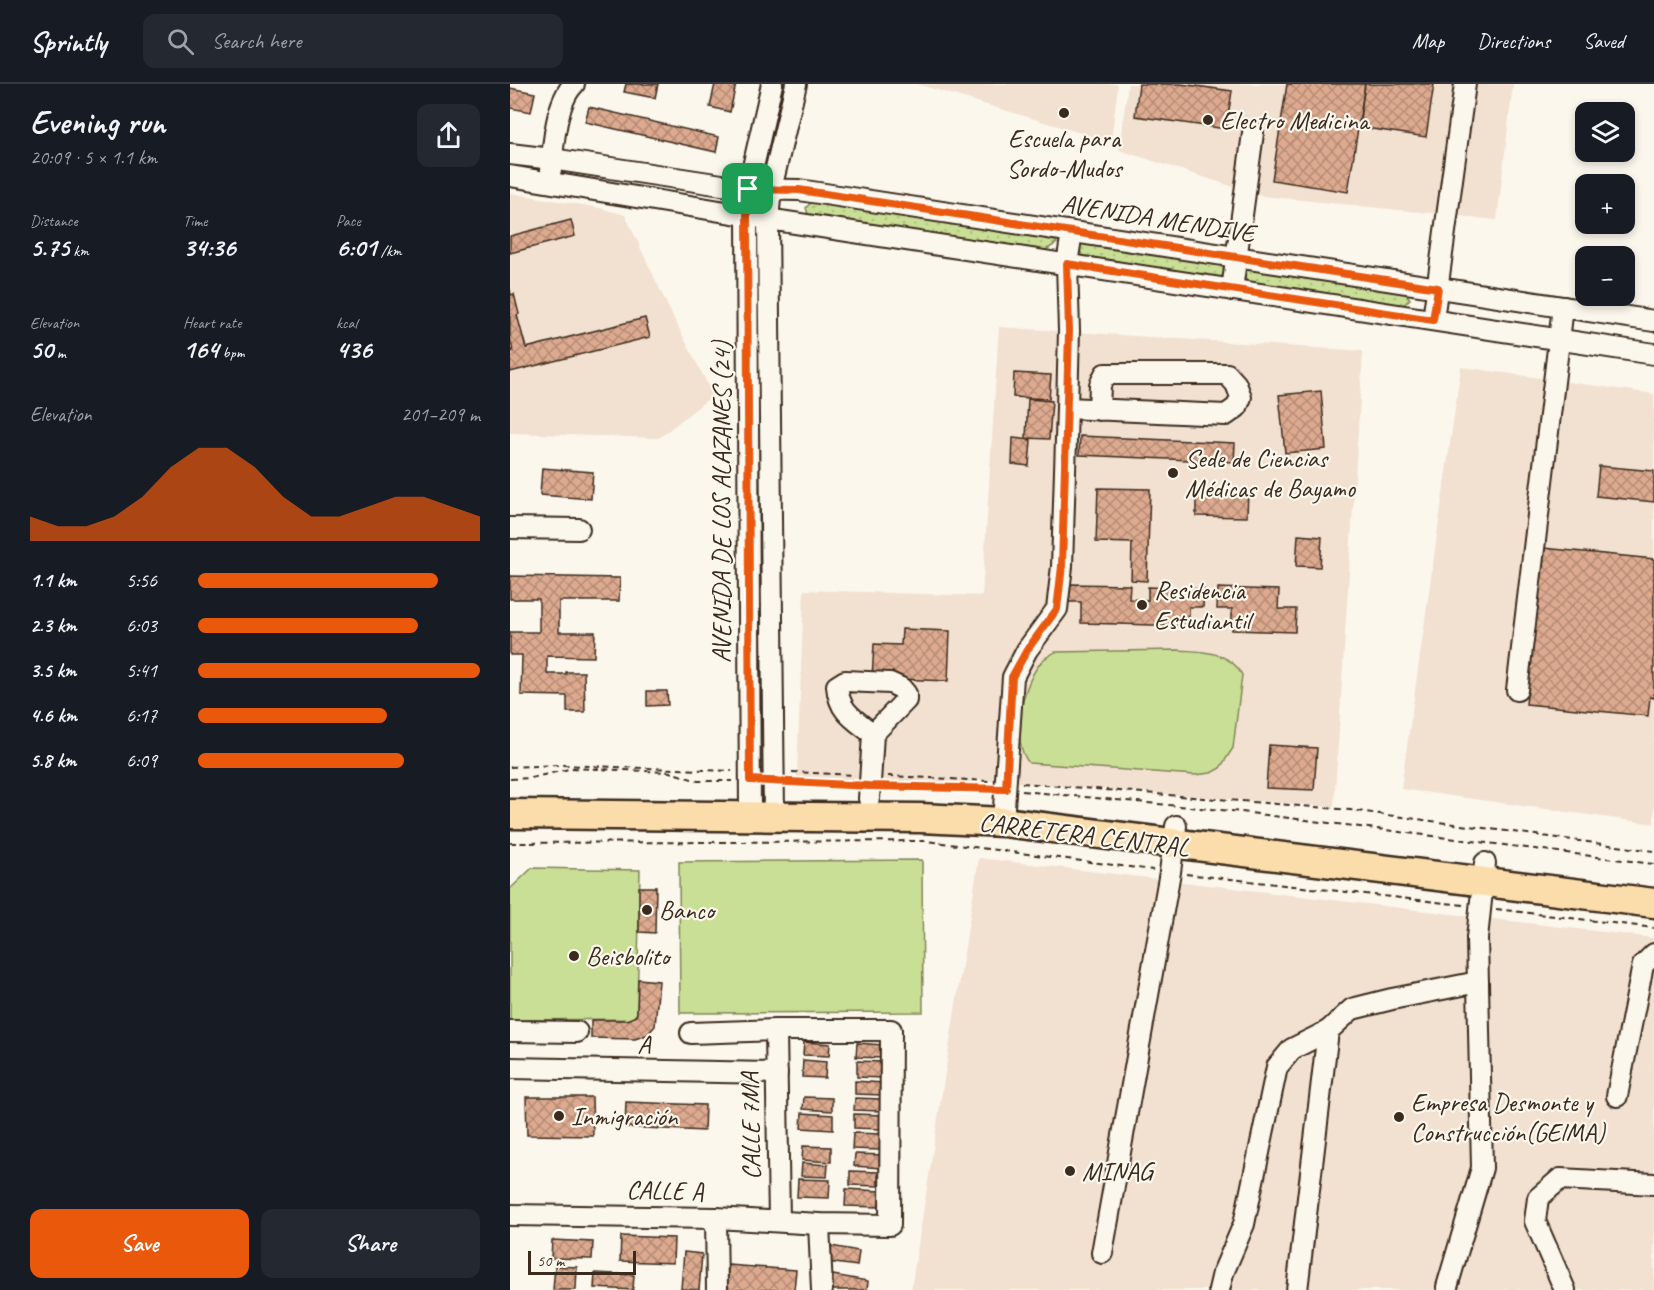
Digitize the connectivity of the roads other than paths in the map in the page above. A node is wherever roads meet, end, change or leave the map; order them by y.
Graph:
1 (574, 84) edge
2 (772, 84) edge
3 (796, 84) edge
4 (1466, 84) edge
5 (1253, 133) dead end
6 (510, 154) edge
7 (552, 159) junction
8 (510, 176) edge
9 (550, 182) junction
10 (748, 189) junction
11 (771, 189) junction
12 (747, 215) junction
13 (768, 219) junction
14 (1072, 232) junction
15 (1237, 257) junction
16 (1067, 264) junction
17 (1438, 288) junction
18 (1232, 290) junction
19 (1563, 307) junction
20 (1433, 320) junction
21 (1654, 321) edge
22 (1559, 339) junction
23 (1654, 354) edge
24 (1066, 408) junction
25 (1100, 410) junction
26 (510, 528) edge
27 (579, 529) dead end
28 (1517, 690) dead end
29 (873, 734) dead end
30 (869, 787) junction
31 (762, 792) junction
32 (510, 796) edge
33 (1005, 800) junction
34 (522, 814) edge
35 (510, 828) edge
36 (1175, 835) junction
37 (1482, 884) junction
38 (1654, 884) edge
39 (1654, 903) edge
40 (1654, 954) edge
41 (1478, 982) junction
42 (776, 1030) junction
43 (510, 1031) edge
44 (1328, 1031) junction
45 (577, 1032) dead end
46 (691, 1033) dead end
47 (510, 1068) edge
48 (777, 1073) junction
49 (1617, 1096) dead end
50 (1654, 1184) edge
51 (510, 1215) edge
52 (716, 1218) junction
53 (778, 1221) junction
54 (819, 1224) junction
55 (1102, 1253) dead end
56 (1447, 1287) dead end
57 (717, 1290) edge
58 (822, 1290) edge
59 (1219, 1290) edge
60 (1297, 1290) edge
61 (1565, 1290) edge

1 - 7 street
2 - 10 street, AVENIDA DE LOS ALAZANES (24)
3 - 11 street, AVENIDA DE LOS ALAZANES (24)
4 - 17 street
5 - 15 street
6 - 7 street, AVENIDA MENDIVE
7 - 9 street
7 - 10 street, AVENIDA MENDIVE
8 - 9 street
9 - 12 street
10 - 11 street, AVENIDA MENDIVE
10 - 12 street, AVENIDA DE LOS ALAZANES (24)
11 - 13 street, AVENIDA DE LOS ALAZANES (24)
11 - 14 street, AVENIDA MENDIVE
12 - 13 street
12 - 31 street, AVENIDA DE LOS ALAZANES (24)
13 - 16 street
13 - 31 street, AVENIDA DE LOS ALAZANES (24)
14 - 15 street, AVENIDA MENDIVE
14 - 16 street
15 - 17 street, AVENIDA MENDIVE
15 - 18 street
16 - 18 street
16 - 24 street
17 - 19 street, AVENIDA MENDIVE
17 - 20 street
18 - 20 street
19 - 21 street, AVENIDA MENDIVE
19 - 22 street
20 - 22 street
22 - 23 street
22 - 28 street
24 - 25 street
24 - 33 street
25 - 25 street
26 - 27 street
29 - 30 street
30 - 31 highway, CARRETERA CENTRAL
30 - 33 highway, CARRETERA CENTRAL
31 - 32 highway, CARRETERA CENTRAL
31 - 33 highway, CARRETERA CENTRAL
31 - 34 highway, CARRETERA CENTRAL
33 - 36 highway, CARRETERA CENTRAL
34 - 35 street
36 - 37 highway, CARRETERA CENTRAL
36 - 55 street
37 - 38 highway, CARRETERA CENTRAL
37 - 39 highway, CARRETERA CENTRAL
37 - 41 street
40 - 49 street
41 - 44 street
41 - 56 street
42 - 46 street
42 - 48 street, CALLE 7MA
42 - 54 street, CALLE A
43 - 45 street
44 - 59 street
44 - 60 street
47 - 48 street, A
48 - 53 street, CALLE 7MA
50 - 61 street
51 - 52 street, CALLE A
52 - 53 street, CALLE A
52 - 57 street
53 - 54 street, CALLE A
54 - 58 street

